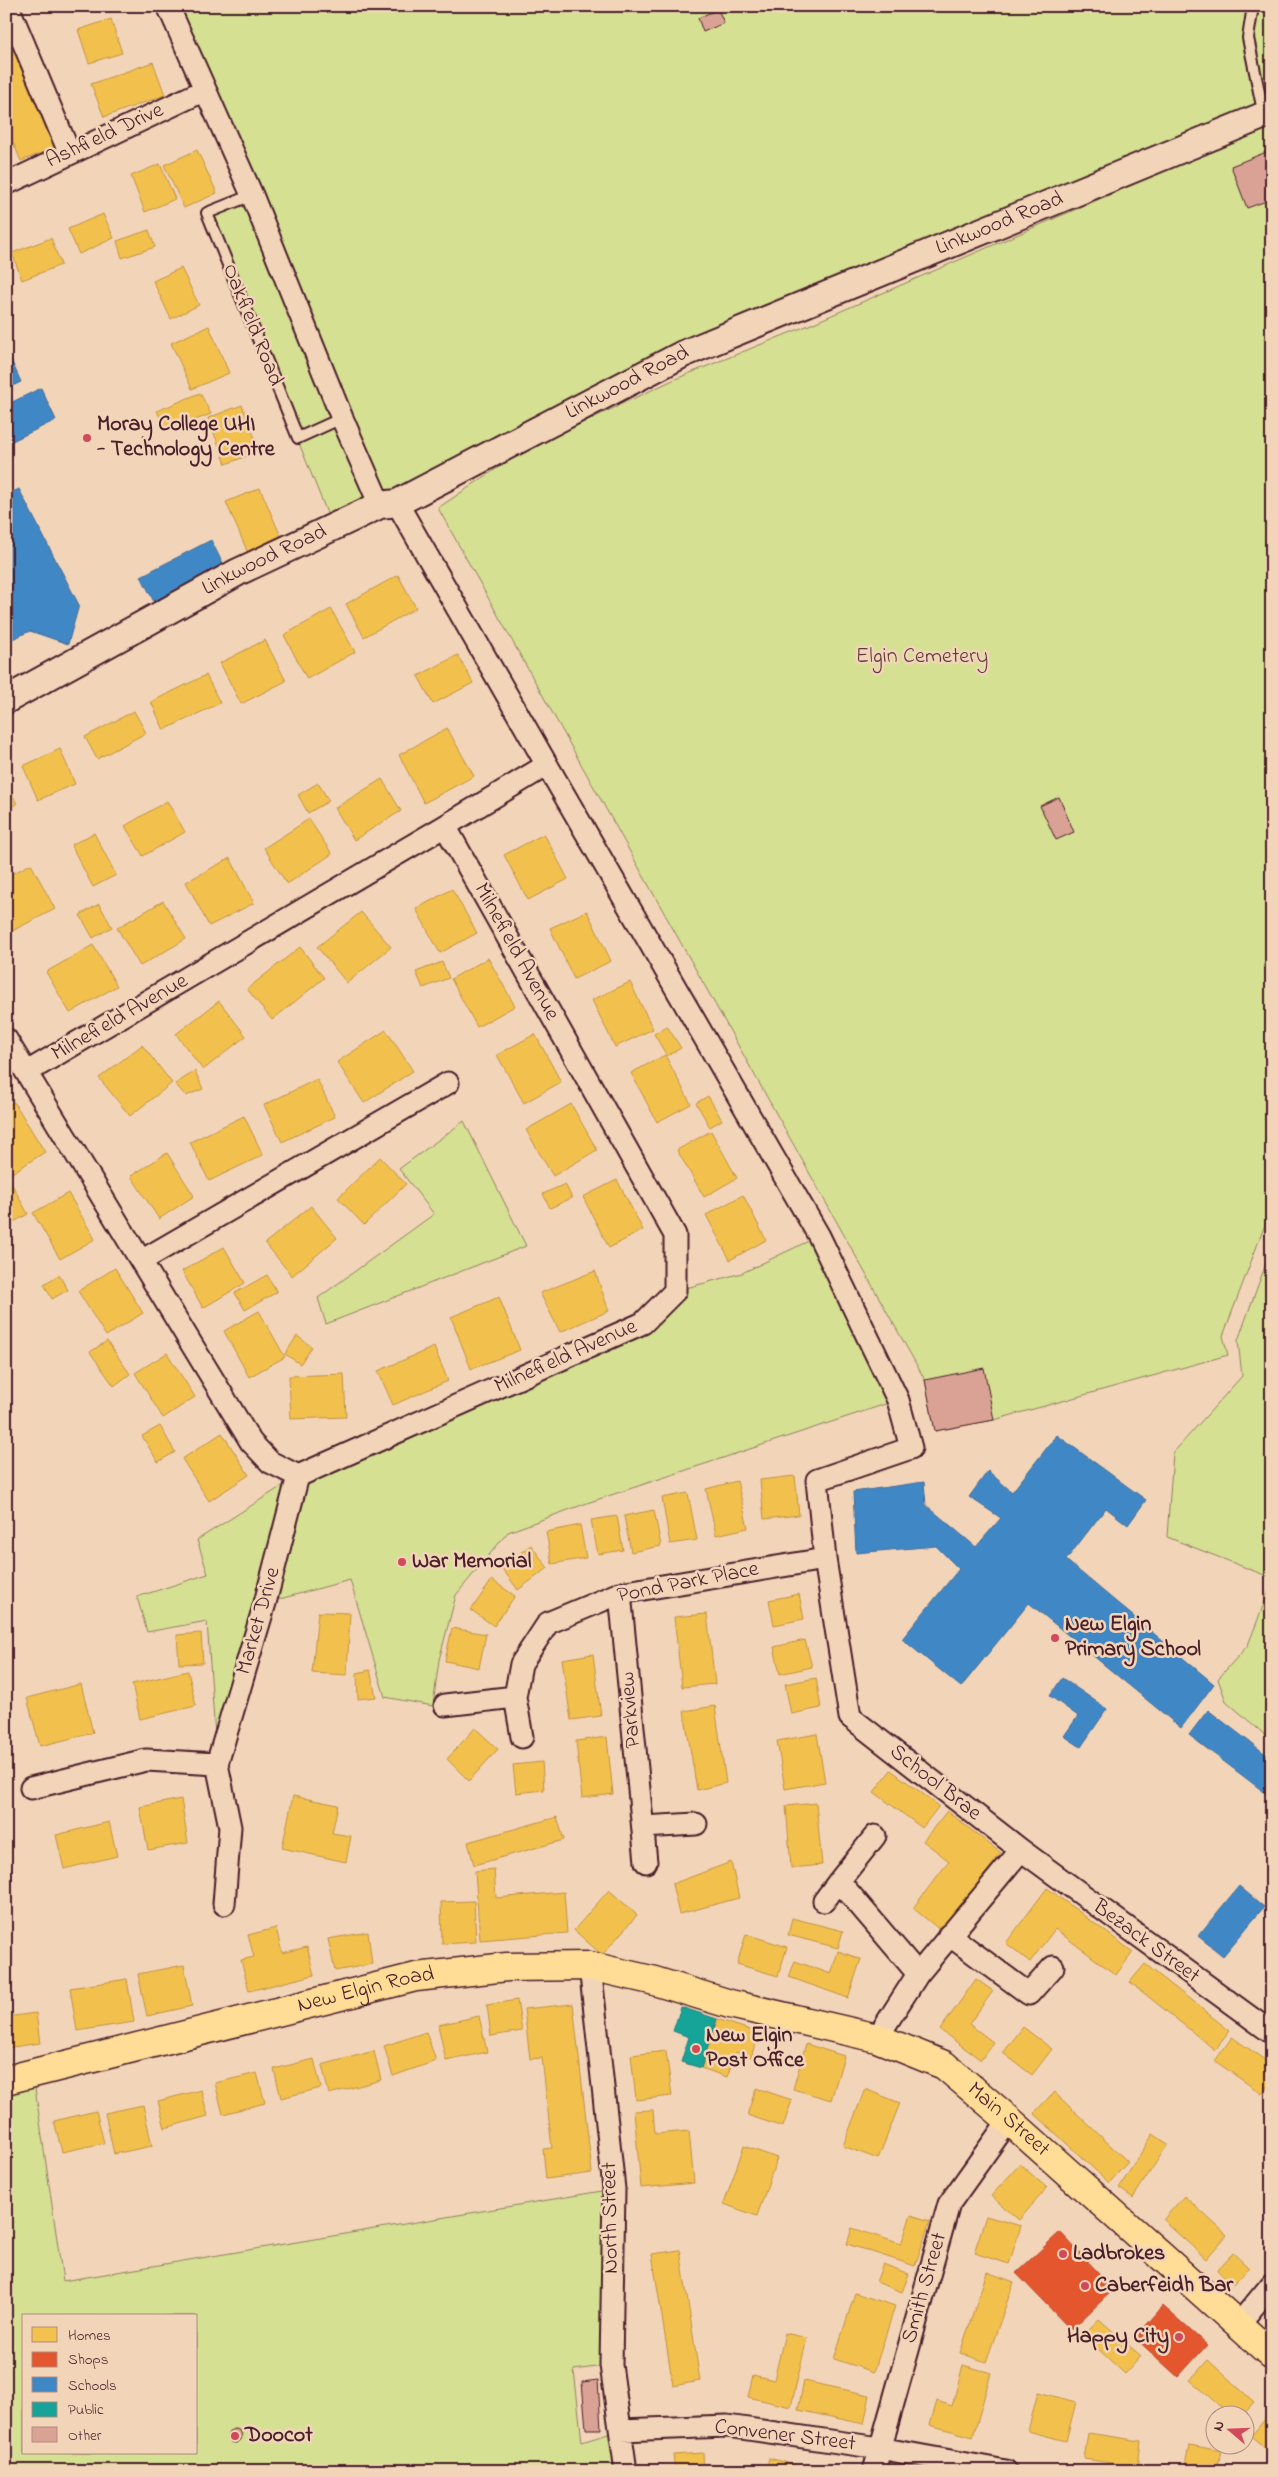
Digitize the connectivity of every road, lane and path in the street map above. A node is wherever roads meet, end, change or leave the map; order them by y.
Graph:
1 (8, 6) edge
2 (168, 6) edge
3 (1253, 6) edge
4 (205, 90) junction
5 (1268, 114) edge
6 (69, 152) junction
7 (6, 184) edge
8 (252, 195) junction
9 (342, 418) junction
10 (388, 504) junction
11 (6, 700) edge
12 (547, 765) junction
13 (445, 826) junction
14 (6, 1039) edge
15 (27, 1072) junction
16 (448, 1083) dead end
17 (141, 1261) junction
18 (298, 1476) junction
19 (824, 1559) junction
20 (620, 1593) junction
21 (515, 1697) junction
22 (444, 1705) dead end
23 (522, 1736) dead end
24 (217, 1764) junction
25 (32, 1788) dead end
26 (696, 1824) dead end
27 (643, 1827) junction
28 (874, 1836) dead end
29 (1020, 1850) junction
30 (646, 1862) dead end
31 (839, 1881) junction
32 (824, 1901) dead end
33 (224, 1904) dead end
34 (949, 1935) junction
35 (590, 1966) junction
36 (1053, 1967) dead end
37 (918, 1974) junction
38 (730, 2004) joint
39 (1272, 2033) edge
40 (877, 2038) junction
41 (6, 2080) edge
42 (1009, 2120) junction
43 (1272, 2284) edge
44 (1238, 2325) junction
45 (1272, 2355) edge
46 (620, 2430) junction
47 (879, 2448) junction
48 (626, 2471) edge
49 (874, 2471) edge
50 (1006, 2471) edge

1 - 6 street
2 - 4 street
3 - 5 lane
4 - 6 street, Ashfield Drive
4 - 8 street
5 - 10 street, Linkwood Road
6 - 7 street, Ashfield Drive
8 - 9 street
8 - 9 lane, Oakfield Road
9 - 10 street
10 - 11 street, Linkwood Road
10 - 12 street
12 - 13 street, Milnefield Avenue
12 - 19 street, School Brae
13 - 15 street, Milnefield Avenue
13 - 18 street, Milnefield Avenue
14 - 15 street, Milnefield Avenue
15 - 17 street, Milnefield Avenue
16 - 17 street
17 - 18 street, Milnefield Avenue
18 - 24 street, Market Drive
19 - 20 street, Pond Park Place
19 - 29 street, School Brae
20 - 21 street, Pond Park Place
20 - 27 street, Parkview
21 - 22 street
21 - 23 street, Pond Park Place
24 - 25 street
24 - 33 street, Market Drive
26 - 27 street
27 - 30 street, Parkview
28 - 31 street
29 - 34 street
29 - 39 street, Bezack Street
31 - 32 street
31 - 37 street
34 - 36 street
34 - 37 street
35 - 38 main road, New Elgin Road
35 - 41 main road, New Elgin Road
35 - 46 street, North Street
37 - 40 street
38 - 40 main road, Main Street
40 - 42 main road, Main Street
42 - 44 main road, Main Street
42 - 47 street, Smith Street
43 - 44 street
44 - 45 main road, Main Street
46 - 47 street, Convener Street
46 - 48 street, North Street
47 - 49 street, Smith Street
47 - 50 street, Convener Street

